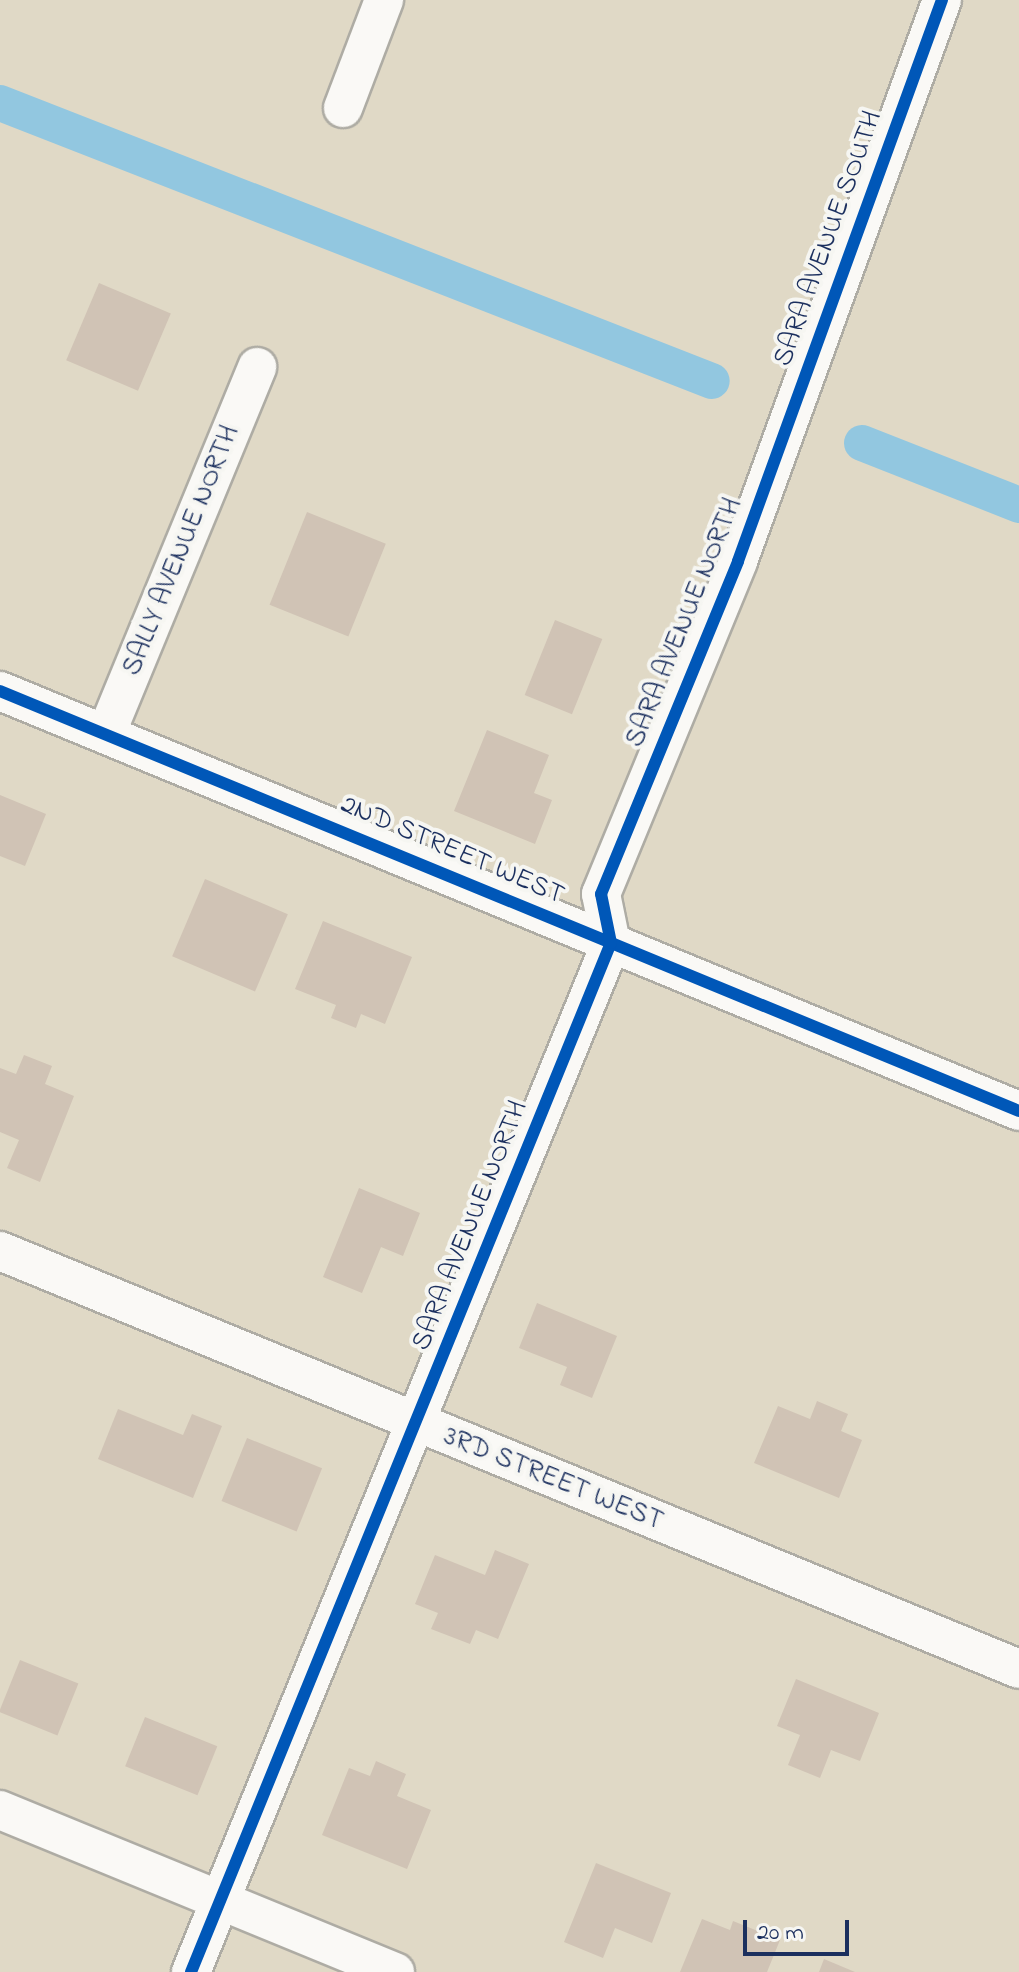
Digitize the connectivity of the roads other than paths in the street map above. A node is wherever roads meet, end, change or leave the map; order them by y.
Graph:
1 (384, 0) edge
2 (942, 0) edge
3 (343, 108) dead end
4 (257, 367) dead end
5 (763, 495) joint
6 (0, 691) edge
7 (106, 734) junction
8 (611, 943) junction
9 (1019, 1111) edge
10 (0, 1251) edge
11 (417, 1424) junction
12 (1019, 1669) edge
13 (0, 1810) edge
14 (220, 1900) junction
15 (191, 1972) edge
16 (395, 1972) edge

1 - 3 street
2 - 5 street, SARA AVENUE SOUTH
4 - 7 street, SALLY AVENUE NORTH
5 - 8 street, SARA AVENUE NORTH
6 - 7 street, 2ND STREET WEST
7 - 8 street, 2ND STREET WEST
8 - 9 street, 2ND STREET WEST
8 - 11 street, SARA AVENUE NORTH
10 - 11 street, 3RD STREET WEST
11 - 12 street, 3RD STREET WEST
11 - 14 street, SARA AVENUE NORTH
13 - 14 street
14 - 15 street, SARA AVENUE NORTH
14 - 16 street

